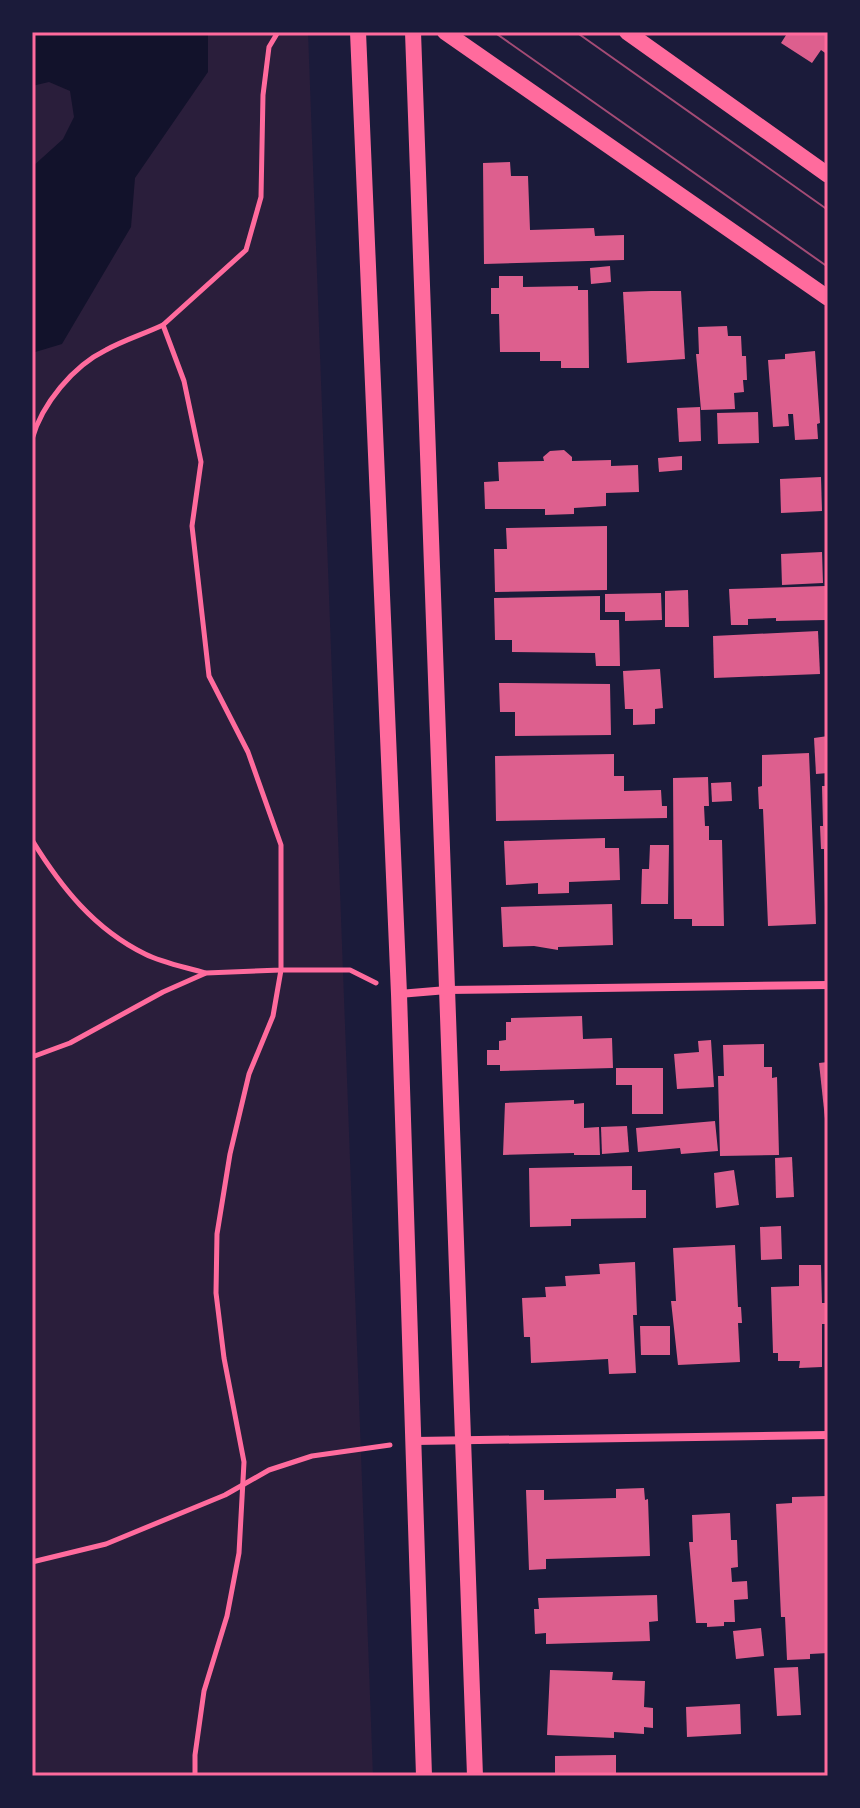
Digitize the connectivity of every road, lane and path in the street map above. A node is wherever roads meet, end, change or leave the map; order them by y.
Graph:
1 (278, 32) edge
2 (358, 32) edge
3 (413, 32) edge
4 (445, 32) edge
5 (627, 32) edge
6 (828, 175) edge
7 (828, 298) edge
8 (163, 325) junction
9 (32, 439) edge
10 (32, 840) edge
11 (281, 970) junction
12 (206, 973) junction
13 (828, 985) edge
14 (447, 990) junction
15 (399, 994) junction
16 (32, 1057) edge
17 (828, 1435) edge
18 (415, 1441) junction
19 (463, 1441) junction
20 (241, 1485) junction
21 (32, 1562) edge
22 (195, 1776) edge
23 (424, 1776) edge
24 (475, 1776) edge

1 - 8 path
2 - 15 main road
3 - 14 main road
4 - 7 main road
5 - 6 main road
8 - 9 path
8 - 11 path
10 - 12 path
11 - 12 path
11 - 15 path
11 - 20 path
12 - 16 path
13 - 14 street
14 - 15 street
14 - 19 main road
15 - 18 main road
17 - 19 street
18 - 19 street
18 - 20 path
18 - 23 main road
19 - 24 main road
20 - 21 path
20 - 22 path

